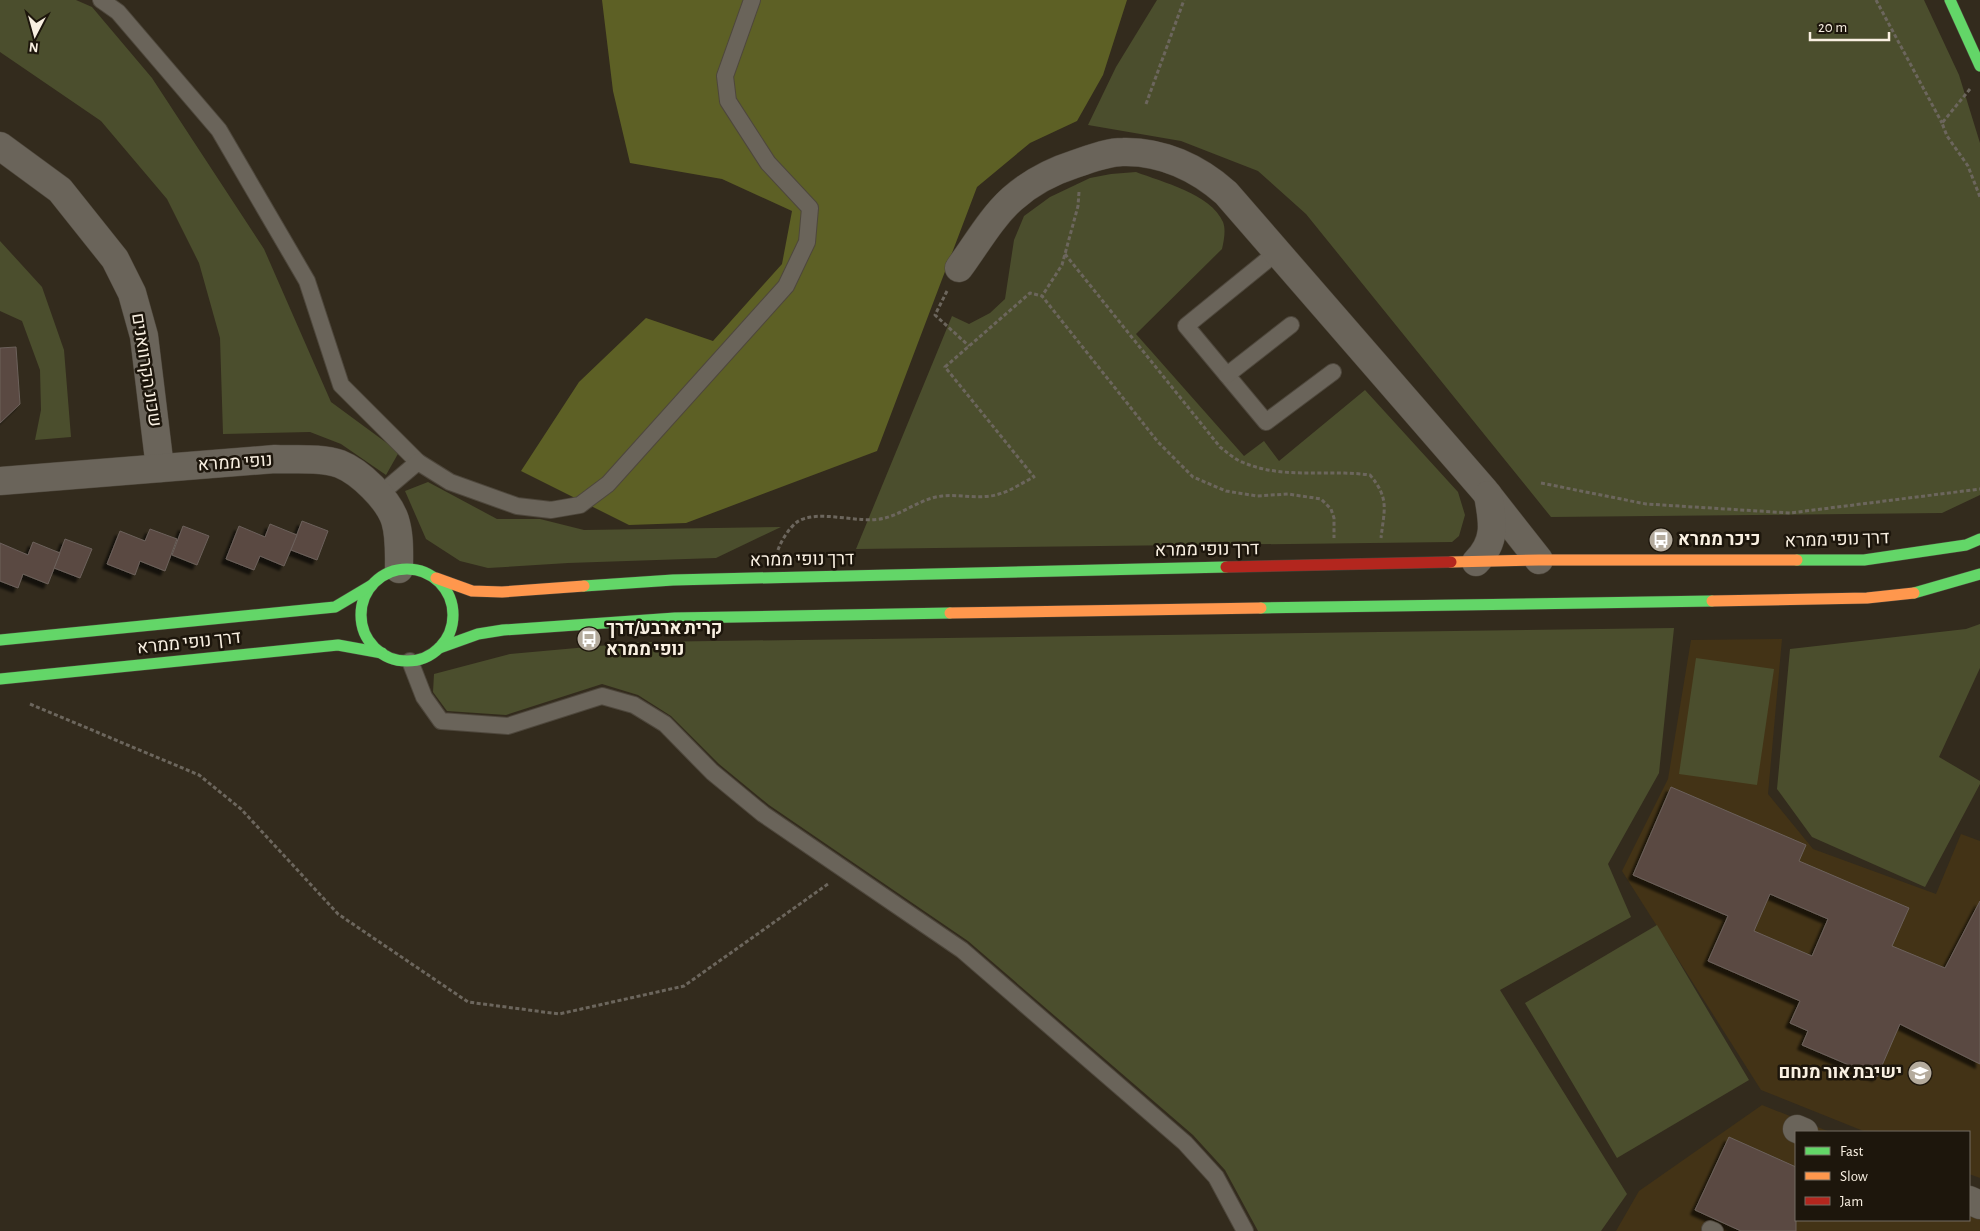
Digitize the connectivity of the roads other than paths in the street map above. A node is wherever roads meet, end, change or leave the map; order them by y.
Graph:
1 (101, 0) edge
2 (752, 0) edge
3 (1950, 0) edge
4 (1980, 66) edge
5 (0, 146) edge
6 (1277, 252) junction
7 (959, 268) road end
8 (1292, 325) dead end
9 (1333, 372) dead end
10 (1227, 375) junction
11 (418, 462) junction
12 (160, 468) junction
13 (0, 481) edge
14 (379, 495) junction
15 (1488, 495) junction
16 (1980, 540) edge
17 (1539, 560) junction
18 (1476, 562) junction
19 (399, 569) junction
20 (1980, 574) edge
21 (436, 578) junction
22 (372, 585) junction
23 (0, 640) edge
24 (439, 648) junction
25 (382, 653) junction
26 (410, 661) junction
27 (0, 679) edge
28 (1245, 1231) edge

1 - 11 lane
2 - 11 lane
3 - 4 main road
5 - 12 street, שכונ הקרוואנים
6 - 7 street
6 - 10 lane
6 - 15 street
8 - 10 lane
9 - 10 lane
11 - 14 lane
12 - 13 street, נופי ממרא
12 - 14 street, נופי ממרא
14 - 19 street, נופי ממרא
15 - 17 street
15 - 18 street
16 - 17 main road, דרך נופי ממרא
17 - 18 main road, דרך נופי ממרא
18 - 21 main road, דרך נופי ממרא
19 - 21 main road
19 - 22 main road
20 - 24 main road
21 - 24 main road
22 - 23 main road, דרך נופי ממרא
22 - 25 main road
24 - 26 main road
25 - 26 main road
25 - 27 main road, דרך נופי ממרא
26 - 28 lane

